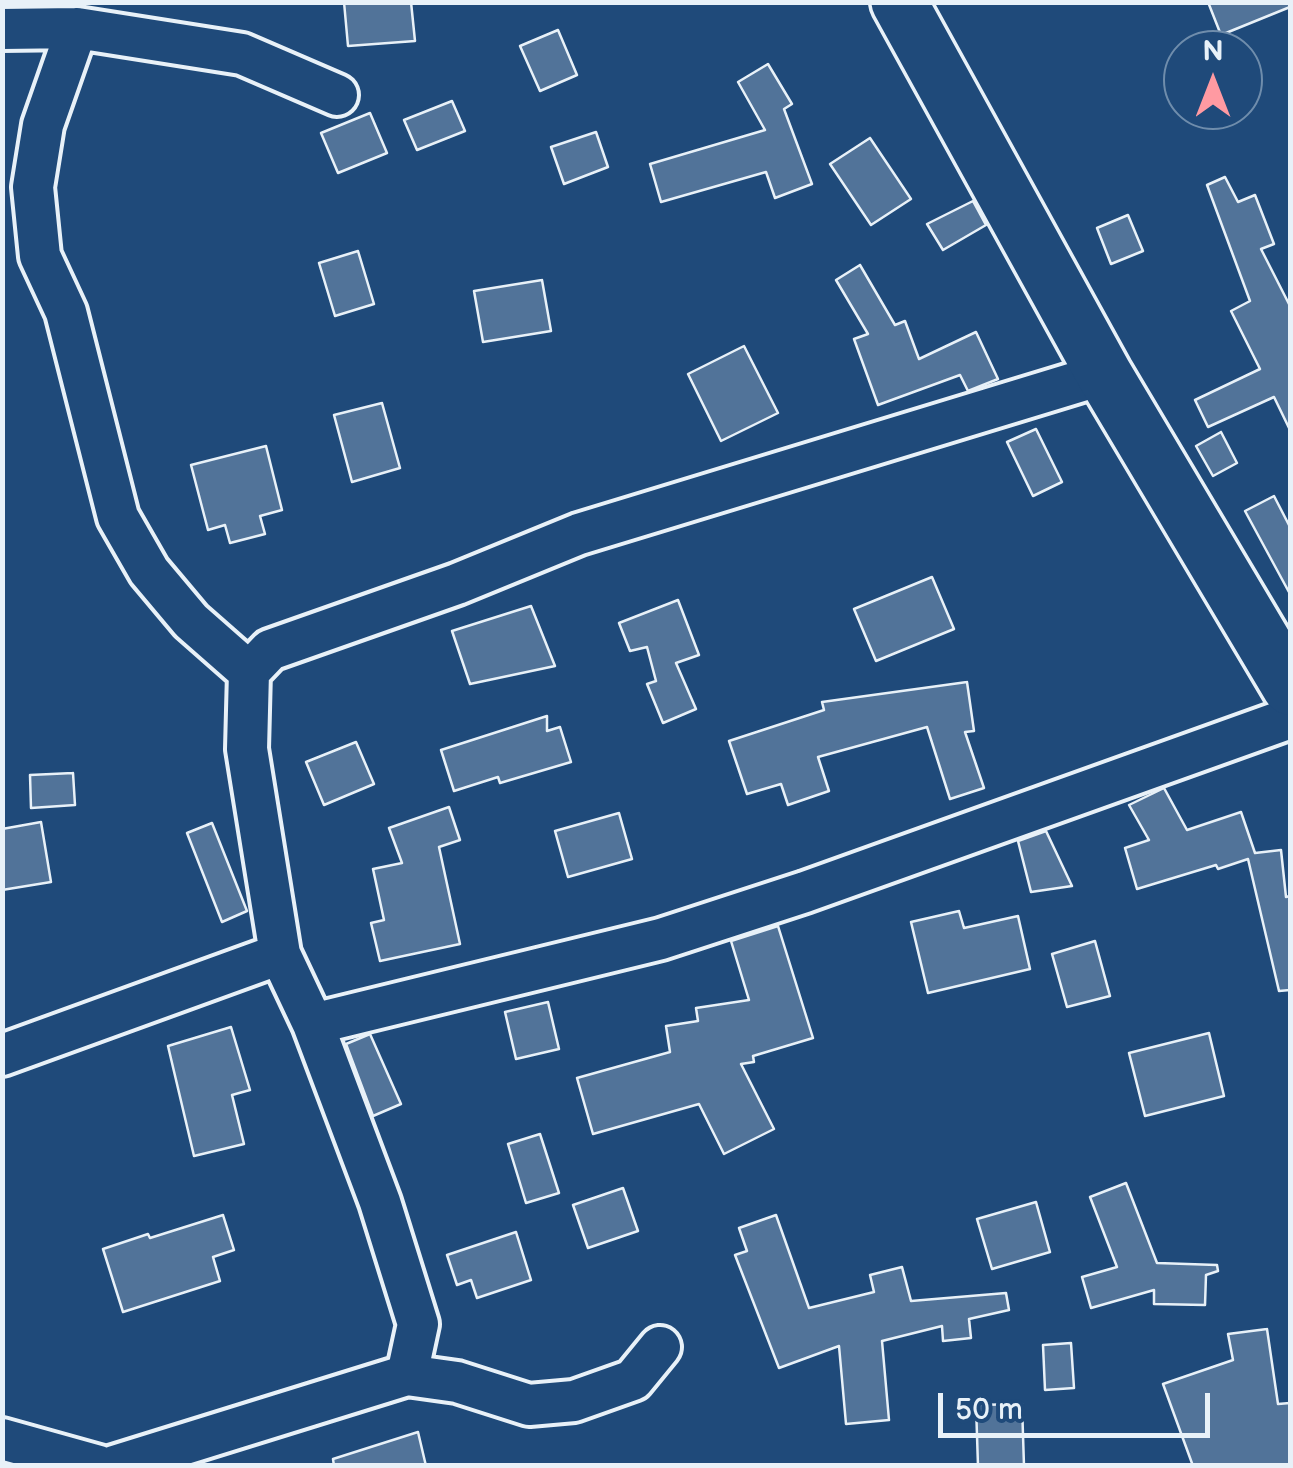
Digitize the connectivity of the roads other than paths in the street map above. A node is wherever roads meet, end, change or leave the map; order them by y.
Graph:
1 (899, 2) edge
2 (2, 28) edge
3 (77, 28) junction
4 (337, 95) dead end
5 (1104, 374) junction
6 (249, 672) junction
7 (1290, 687) edge
8 (1290, 718) edge
9 (280, 954) junction
10 (313, 1024) junction
11 (2, 1055) edge
12 (660, 1347) dead end
13 (408, 1374) junction
14 (2, 1438) edge
15 (99, 1466) edge
16 (114, 1466) edge

1 - 5 street
2 - 3 street
3 - 4 street
3 - 6 street
5 - 6 street
5 - 7 street
6 - 9 street
8 - 10 street
9 - 10 street
9 - 11 street
10 - 13 street
12 - 13 street
13 - 16 street
14 - 15 street

